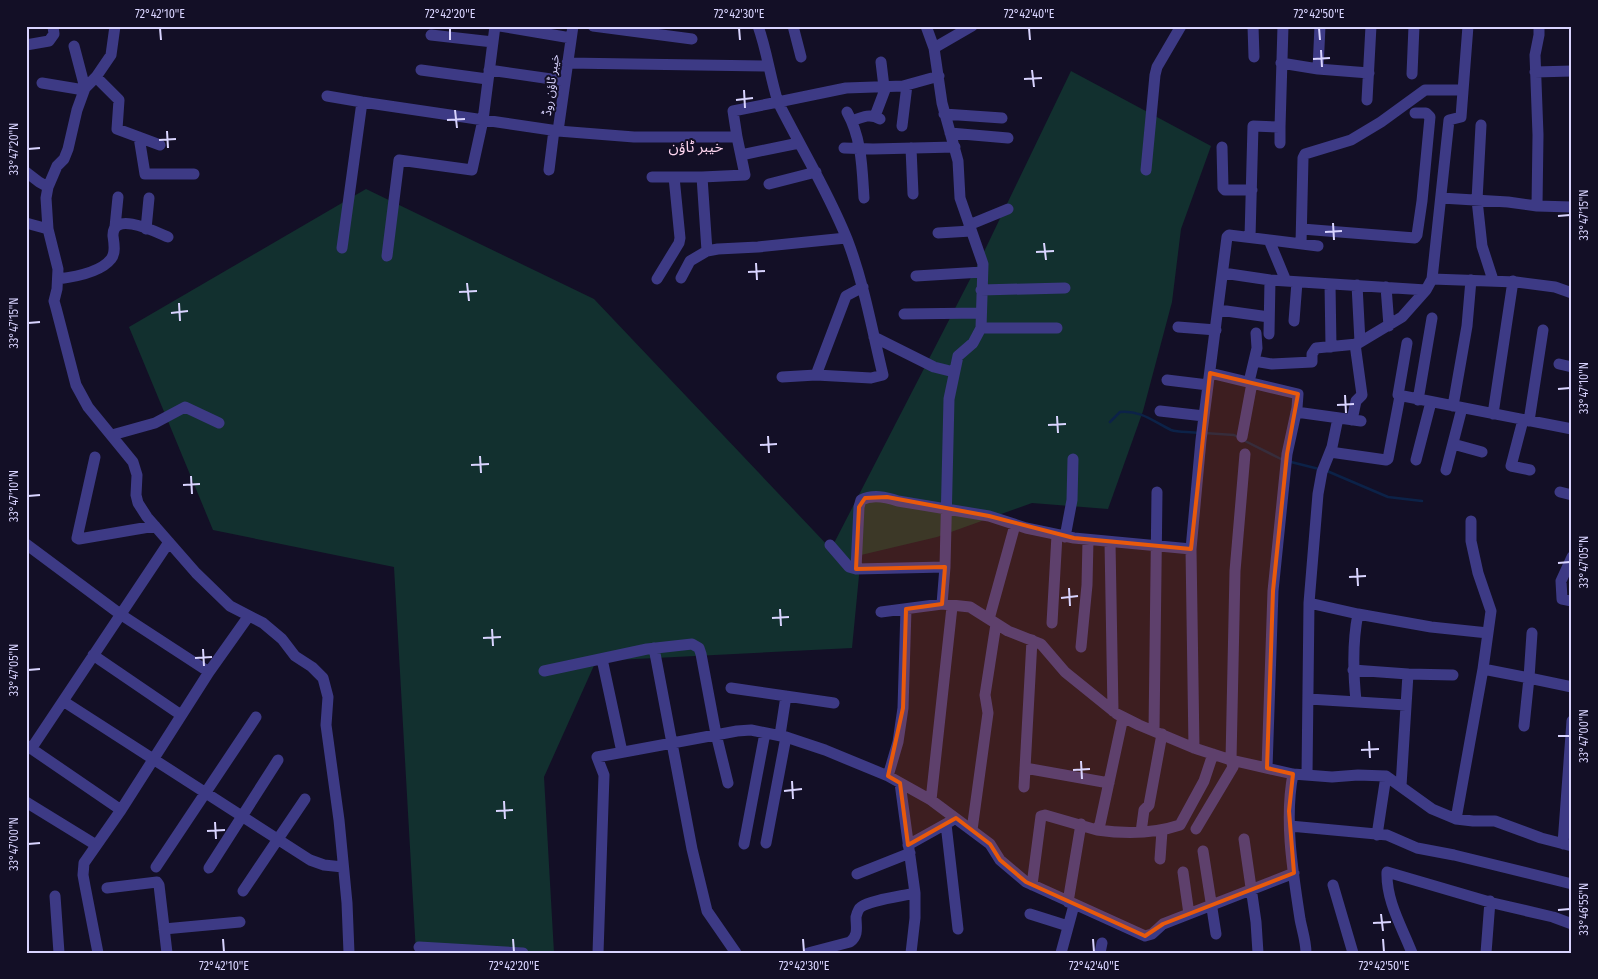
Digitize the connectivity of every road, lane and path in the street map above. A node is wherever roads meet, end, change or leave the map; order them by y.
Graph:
1 (53, 26) edge
2 (115, 26) edge
3 (495, 26) edge
4 (500, 26) edge
5 (574, 26) edge
6 (592, 26) edge
7 (758, 26) edge
8 (793, 26) edge
9 (926, 26) edge
10 (972, 26) edge
11 (1181, 26) edge
12 (1253, 26) edge
13 (1283, 26) edge
14 (1320, 26) edge
15 (1371, 26) edge
16 (1414, 26) edge
17 (1468, 26) edge
18 (1539, 26) edge
19 (430, 35) dead end
20 (571, 38) junction
21 (692, 39) dead end
22 (493, 42) junction
23 (26, 45) edge
24 (74, 46) dead end
25 (934, 48) junction
26 (1254, 56) dead end
27 (801, 57) dead end
28 (881, 62) dead end
29 (567, 63) junction
30 (1281, 63) junction
31 (768, 66) junction
32 (1318, 69) junction
33 (421, 70) dead end
34 (1572, 71) edge
35 (1535, 72) junction
36 (1368, 73) junction
37 (1412, 74) dead end
38 (488, 75) junction
39 (939, 76) junction
40 (96, 77) junction
41 (565, 81) junction
42 (42, 83) dead end
43 (907, 85) junction
44 (885, 87) junction
45 (84, 89) junction
46 (1463, 90) junction
47 (327, 96) dead end
48 (1367, 100) dead end
49 (362, 102) junction
50 (778, 102) junction
51 (1415, 113) dead end
52 (944, 114) junction
53 (1002, 118) dead end
54 (483, 120) junction
55 (1481, 125) dead end
56 (902, 126) dead end
57 (1280, 127) junction
58 (556, 131) junction
59 (950, 133) junction
60 (140, 137) junction
61 (737, 137) junction
62 (1008, 138) dead end
63 (798, 143) junction
64 (1280, 143) dead end
65 (160, 145) dead end
66 (955, 147) junction
67 (1222, 147) dead end
68 (844, 148) dead end
69 (911, 148) junction
70 (861, 149) junction
71 (741, 155) junction
72 (549, 170) dead end
73 (1146, 170) dead end
74 (26, 172) edge
75 (816, 172) junction
76 (194, 174) dead end
77 (652, 177) dead end
78 (674, 177) junction
79 (702, 177) junction
80 (769, 184) dead end
81 (48, 187) junction
82 (1252, 190) junction
83 (913, 194) dead end
84 (118, 197) dead end
85 (150, 198) dead end
86 (864, 198) dead end
87 (1478, 200) junction
88 (1422, 201) junction
89 (1440, 201) junction
90 (1537, 206) junction
91 (1572, 206) edge
92 (1008, 209) dead end
93 (26, 223) edge
94 (115, 227) junction
95 (970, 228) junction
96 (48, 229) junction
97 (146, 229) junction
98 (1302, 229) junction
99 (938, 233) dead end
100 (168, 237) dead end
101 (1250, 237) junction
102 (846, 238) junction
103 (1269, 240) junction
104 (1301, 244) junction
105 (1318, 246) dead end
106 (342, 248) dead end
107 (707, 251) junction
108 (387, 256) dead end
109 (982, 272) junction
110 (1223, 273) junction
111 (916, 276) dead end
112 (657, 278) dead end
113 (681, 278) dead end
114 (58, 279) junction
115 (1432, 279) junction
116 (1270, 280) junction
117 (1471, 280) junction
118 (1493, 280) junction
119 (1291, 281) junction
120 (1513, 282) junction
121 (1330, 284) junction
122 (1357, 285) junction
123 (863, 287) junction
124 (1386, 287) junction
125 (1065, 288) dead end
126 (982, 290) junction
127 (1426, 290) junction
128 (1572, 293) edge
129 (1219, 310) junction
130 (981, 313) junction
131 (904, 314) dead end
132 (1269, 317) junction
133 (1432, 318) dead end
134 (1294, 321) dead end
135 (1389, 326) junction
136 (1178, 327) dead end
137 (981, 328) junction
138 (1056, 328) dead end
139 (1216, 330) junction
140 (1543, 330) dead end
141 (1256, 333) dead end
142 (1269, 334) dead end
143 (874, 337) junction
144 (1358, 343) junction
145 (1406, 343) dead end
146 (1331, 347) junction
147 (1254, 361) junction
148 (1559, 364) dead end
149 (1572, 367) edge
150 (954, 372) junction
151 (816, 375) junction
152 (782, 377) dead end
153 (1209, 379) junction
154 (1167, 380) dead end
155 (1250, 383) junction
156 (1400, 396) junction
157 (1418, 400) junction
158 (1431, 402) junction
159 (1458, 407) junction
160 (1160, 411) dead end
161 (1296, 412) junction
162 (1493, 414) junction
163 (1338, 418) junction
164 (1526, 420) junction
165 (1203, 422) junction
166 (219, 423) dead end
167 (1572, 429) edge
168 (112, 435) junction
169 (1242, 437) dead end
170 (1453, 444) junction
171 (1330, 452) junction
172 (1482, 452) dead end
173 (1245, 454) dead end
174 (95, 457) dead end
175 (1073, 459) dead end
176 (1416, 460) dead end
177 (1446, 470) dead end
178 (1530, 470) dead end
179 (1156, 492) dead end
180 (945, 510) junction
181 (1471, 521) dead end
182 (1015, 525) junction
183 (154, 526) junction
184 (1061, 536) junction
185 (1088, 540) junction
186 (169, 542) junction
187 (1110, 542) junction
188 (26, 544) edge
189 (830, 545) dead end
190 (1155, 545) junction
191 (1191, 548) junction
192 (1572, 557) edge
193 (944, 566) junction
194 (856, 569) junction
195 (1572, 602) edge
196 (1309, 603) junction
197 (947, 605) junction
198 (906, 609) junction
199 (881, 612) dead end
200 (120, 614) junction
201 (1358, 614) junction
202 (248, 617) junction
203 (993, 622) junction
204 (1052, 622) dead end
205 (1488, 633) junction
206 (1532, 633) dead end
207 (1032, 640) junction
208 (1081, 647) dead end
209 (654, 648) junction
210 (93, 655) junction
211 (602, 659) junction
212 (1483, 669) junction
213 (1353, 670) junction
214 (544, 671) dead end
215 (209, 672) junction
216 (1408, 674) junction
217 (1453, 676) dead end
218 (1529, 678) junction
219 (1572, 687) edge
220 (731, 688) dead end
221 (786, 696) junction
222 (1309, 699) junction
223 (63, 701) junction
224 (1356, 701) junction
225 (834, 703) dead end
226 (1406, 705) junction
227 (1113, 711) junction
228 (181, 715) junction
229 (256, 717) dead end
230 (1123, 717) junction
231 (1572, 721) edge
232 (1524, 726) dead end
233 (765, 733) junction
234 (1158, 733) junction
235 (716, 734) junction
236 (783, 736) junction
237 (1571, 736) edge
238 (673, 743) junction
239 (29, 747) edge
240 (1194, 748) junction
241 (622, 752) junction
242 (1213, 754) junction
243 (152, 760) junction
244 (278, 760) dead end
245 (1231, 760) junction
246 (1025, 768) junction
247 (1267, 768) junction
248 (1294, 774) junction
249 (1307, 775) junction
250 (888, 776) junction
251 (1386, 776) junction
252 (728, 783) dead end
253 (900, 783) junction
254 (1109, 783) junction
255 (1401, 786) junction
256 (1570, 786) edge
257 (1024, 787) dead end
258 (205, 793) junction
259 (304, 799) dead end
260 (930, 800) junction
261 (26, 802) edge
262 (120, 810) junction
263 (241, 817) junction
264 (1456, 819) junction
265 (951, 821) junction
266 (1081, 824) junction
267 (1290, 826) junction
268 (1196, 829) dead end
269 (972, 830) junction
270 (1097, 830) junction
271 (1162, 831) junction
272 (1142, 832) junction
273 (1377, 834) junction
274 (1244, 839) dead end
275 (277, 840) junction
276 (766, 843) dead end
277 (744, 844) dead end
278 (96, 845) junction
279 (1567, 845) edge
280 (909, 849) junction
281 (1203, 851) dead end
282 (1160, 860) dead end
283 (156, 867) dead end
284 (343, 867) junction
285 (209, 868) dead end
286 (1182, 872) dead end
287 (857, 874) dead end
288 (1294, 874) junction
289 (1572, 884) edge
290 (1032, 885) junction
291 (1333, 885) dead end
292 (107, 888) dead end
293 (1251, 890) junction
294 (243, 891) dead end
295 (915, 893) junction
296 (55, 896) dead end
297 (1490, 902) junction
298 (1071, 903) junction
299 (1212, 905) junction
300 (1030, 914) dead end
301 (1189, 914) junction
302 (240, 922) dead end
303 (1572, 924) edge
304 (1068, 926) junction
305 (164, 929) junction
306 (958, 929) dead end
307 (1216, 934) dead end
308 (419, 947) dead end
309 (836, 949) edge
310 (59, 953) edge
311 (98, 953) edge
312 (167, 953) edge
313 (349, 953) edge
314 (524, 953) edge
315 (598, 953) edge
316 (736, 953) edge
317 (808, 953) edge
318 (911, 953) edge
319 (1061, 953) edge
320 (1258, 953) edge
321 (1306, 953) edge
322 (1353, 953) edge
323 (1412, 953) edge
324 (1486, 953) edge

1 - 23 street
2 - 40 street
3 - 22 street
4 - 20 street
5 - 20 street, خیبر ٹاؤن روڈ
6 - 21 street
7 - 31 street
8 - 27 street
9 - 25 street
10 - 25 street
11 - 73 street
12 - 26 street
13 - 30 street
14 - 32 street
15 - 36 street
16 - 37 street
17 - 46 street
18 - 35 street
19 - 22 street
20 - 29 street, خیبر ٹاؤن روڈ
22 - 38 street
24 - 45 street
25 - 39 street
28 - 44 street
29 - 31 street
29 - 41 street, خیبر ٹاؤن روڈ
30 - 32 street
30 - 57 street
31 - 50 street
32 - 36 street
33 - 38 street
34 - 35 street
35 - 90 street
36 - 48 street
38 - 41 street
38 - 54 street
39 - 43 street
39 - 52 street
40 - 45 street
40 - 60 street
41 - 58 street, خیبر ٹاؤن روڈ
42 - 45 street
43 - 44 street
43 - 56 street
44 - 50 street
44 - 70 street
45 - 81 street
46 - 89 street
46 - 98 street
47 - 49 street
49 - 54 street
49 - 106 street
50 - 61 street
50 - 63 street
51 - 88 street
52 - 53 street
52 - 59 street
54 - 58 street
54 - 108 street
55 - 87 street
57 - 64 street
57 - 82 street
58 - 61 street, خیبر ٹاؤن روڈ
58 - 72 street
59 - 62 street
59 - 66 street
60 - 65 street
60 - 76 street
61 - 71 street
63 - 71 street
63 - 75 street
66 - 69 street
66 - 95 street
67 - 82 street
68 - 70 street
69 - 70 street
69 - 83 street
70 - 86 street
71 - 79 street
74 - 81 street
75 - 80 street
75 - 102 street
77 - 78 street
78 - 79 street
78 - 112 street
79 - 107 street
81 - 96 street
82 - 101 street
84 - 94 street
85 - 97 street
87 - 89 street
87 - 90 street
87 - 118 street
88 - 89 street
88 - 98 street
89 - 115 street
90 - 91 street
92 - 95 street
93 - 96 street
94 - 97 street
94 - 114 street
95 - 99 street
95 - 109 street
96 - 114 street
97 - 100 street
98 - 104 street
101 - 103 street
101 - 110 street
102 - 107 street
102 - 123 street
103 - 104 street
103 - 119 street
104 - 105 street
107 - 113 street
109 - 111 street
109 - 126 street
110 - 116 street
110 - 129 street
114 - 168 street
115 - 117 street
115 - 127 street
116 - 119 street
116 - 132 street
117 - 118 street
117 - 159 street
118 - 120 street
119 - 121 street
119 - 134 street
120 - 128 street
120 - 162 street
121 - 122 street
121 - 146 street
122 - 124 street
122 - 144 street
123 - 143 street
123 - 151 street
124 - 127 street
124 - 135 street
125 - 126 street
126 - 130 street
127 - 135 street
129 - 132 street
129 - 139 street
130 - 131 street
130 - 137 street
132 - 142 street
133 - 157 street
135 - 144 street
136 - 139 street
137 - 138 street
137 - 150 street
139 - 153 street
140 - 164 street
141 - 147 street
143 - 150 street
143 - 151 street
144 - 146 street
144 - 163 street
145 - 156 street
146 - 147 street
147 - 155 street
148 - 149 street
150 - 180 street
151 - 152 street
153 - 154 street
153 - 155 street
153 - 165 street
155 - 161 street
155 - 169 street
156 - 157 street
156 - 171 street
157 - 158 street
158 - 159 street
158 - 176 street
159 - 162 street
159 - 170 street
160 - 165 street
161 - 163 street
161 - 247 street
162 - 164 street
163 - 171 street
164 - 167 street
164 - 178 street
165 - 191 street
166 - 168 street
168 - 183 street
170 - 172 street
170 - 177 street
171 - 196 street
173 - 245 street
174 - 183 street
175 - 184 street
179 - 190 street
180 - 182 street
180 - 193 street
180 - 194 street
181 - 205 street
182 - 184 street
182 - 203 street
183 - 186 street
184 - 185 street
184 - 204 street
185 - 187 street
185 - 208 street
186 - 200 street
186 - 202 street
187 - 190 street
187 - 227 street
188 - 200 street
189 - 194 street
190 - 191 street
190 - 234 street
191 - 240 street
192 - 195 street
193 - 194 street
193 - 197 street
196 - 201 street
196 - 222 street
197 - 198 street
197 - 203 street
197 - 260 street
198 - 199 street
198 - 250 street
200 - 210 street
200 - 215 street
201 - 205 street
201 - 213 street
202 - 215 street
202 - 284 street
203 - 207 street
203 - 269 street
205 - 212 street
206 - 218 street
207 - 227 street
207 - 246 street
209 - 211 street
209 - 235 street
209 - 238 street
210 - 223 street
210 - 228 street
211 - 214 street
211 - 241 street
212 - 218 street
212 - 264 street
213 - 216 street
213 - 224 street
215 - 228 street
216 - 217 street
216 - 226 street
218 - 219 street
218 - 232 street
220 - 221 street
221 - 225 street
221 - 236 street
222 - 224 street
222 - 249 street
223 - 239 street
223 - 243 street
224 - 226 street
226 - 255 street
227 - 230 street
228 - 243 street
229 - 258 street
230 - 234 street
230 - 254 street
231 - 237 street
233 - 235 street
233 - 236 street
233 - 277 street
234 - 240 street
234 - 272 street
235 - 238 street
235 - 252 street
236 - 250 street
236 - 276 street
237 - 256 street
238 - 241 street
238 - 316 street
239 - 262 street
240 - 242 street
241 - 315 street
242 - 245 street
242 - 271 street
243 - 258 street
243 - 262 street
244 - 263 street
245 - 247 street
245 - 268 street
246 - 254 street
246 - 257 street
247 - 248 street
248 - 249 street
248 - 267 street
249 - 251 street
250 - 253 street
251 - 255 street
251 - 273 street
253 - 260 street
253 - 280 street
254 - 270 street
255 - 264 street
256 - 279 street
258 - 263 street
258 - 283 street
259 - 275 street
260 - 265 street
261 - 278 street
262 - 278 street
263 - 275 street
263 - 285 street
264 - 279 street
265 - 269 street
265 - 280 street
265 - 306 street
266 - 270 street
266 - 290 street
266 - 298 street
267 - 273 street
267 - 288 street
269 - 290 street
270 - 272 street
271 - 272 street
271 - 282 street
273 - 289 street
274 - 293 street
275 - 284 street
275 - 294 street
278 - 311 street
280 - 287 street
280 - 295 street
281 - 299 street
284 - 313 street
286 - 301 street
288 - 293 street
288 - 321 street
290 - 298 street
291 - 322 street
292 - 305 street
293 - 299 street
293 - 320 street
295 - 309 street
295 - 318 street
296 - 310 street
297 - 303 street
297 - 323 street
297 - 324 street
298 - 301 street
298 - 304 street
299 - 301 street
299 - 307 street
300 - 304 street
302 - 305 street
304 - 319 street
305 - 312 street
308 - 314 street
309 - 317 street

